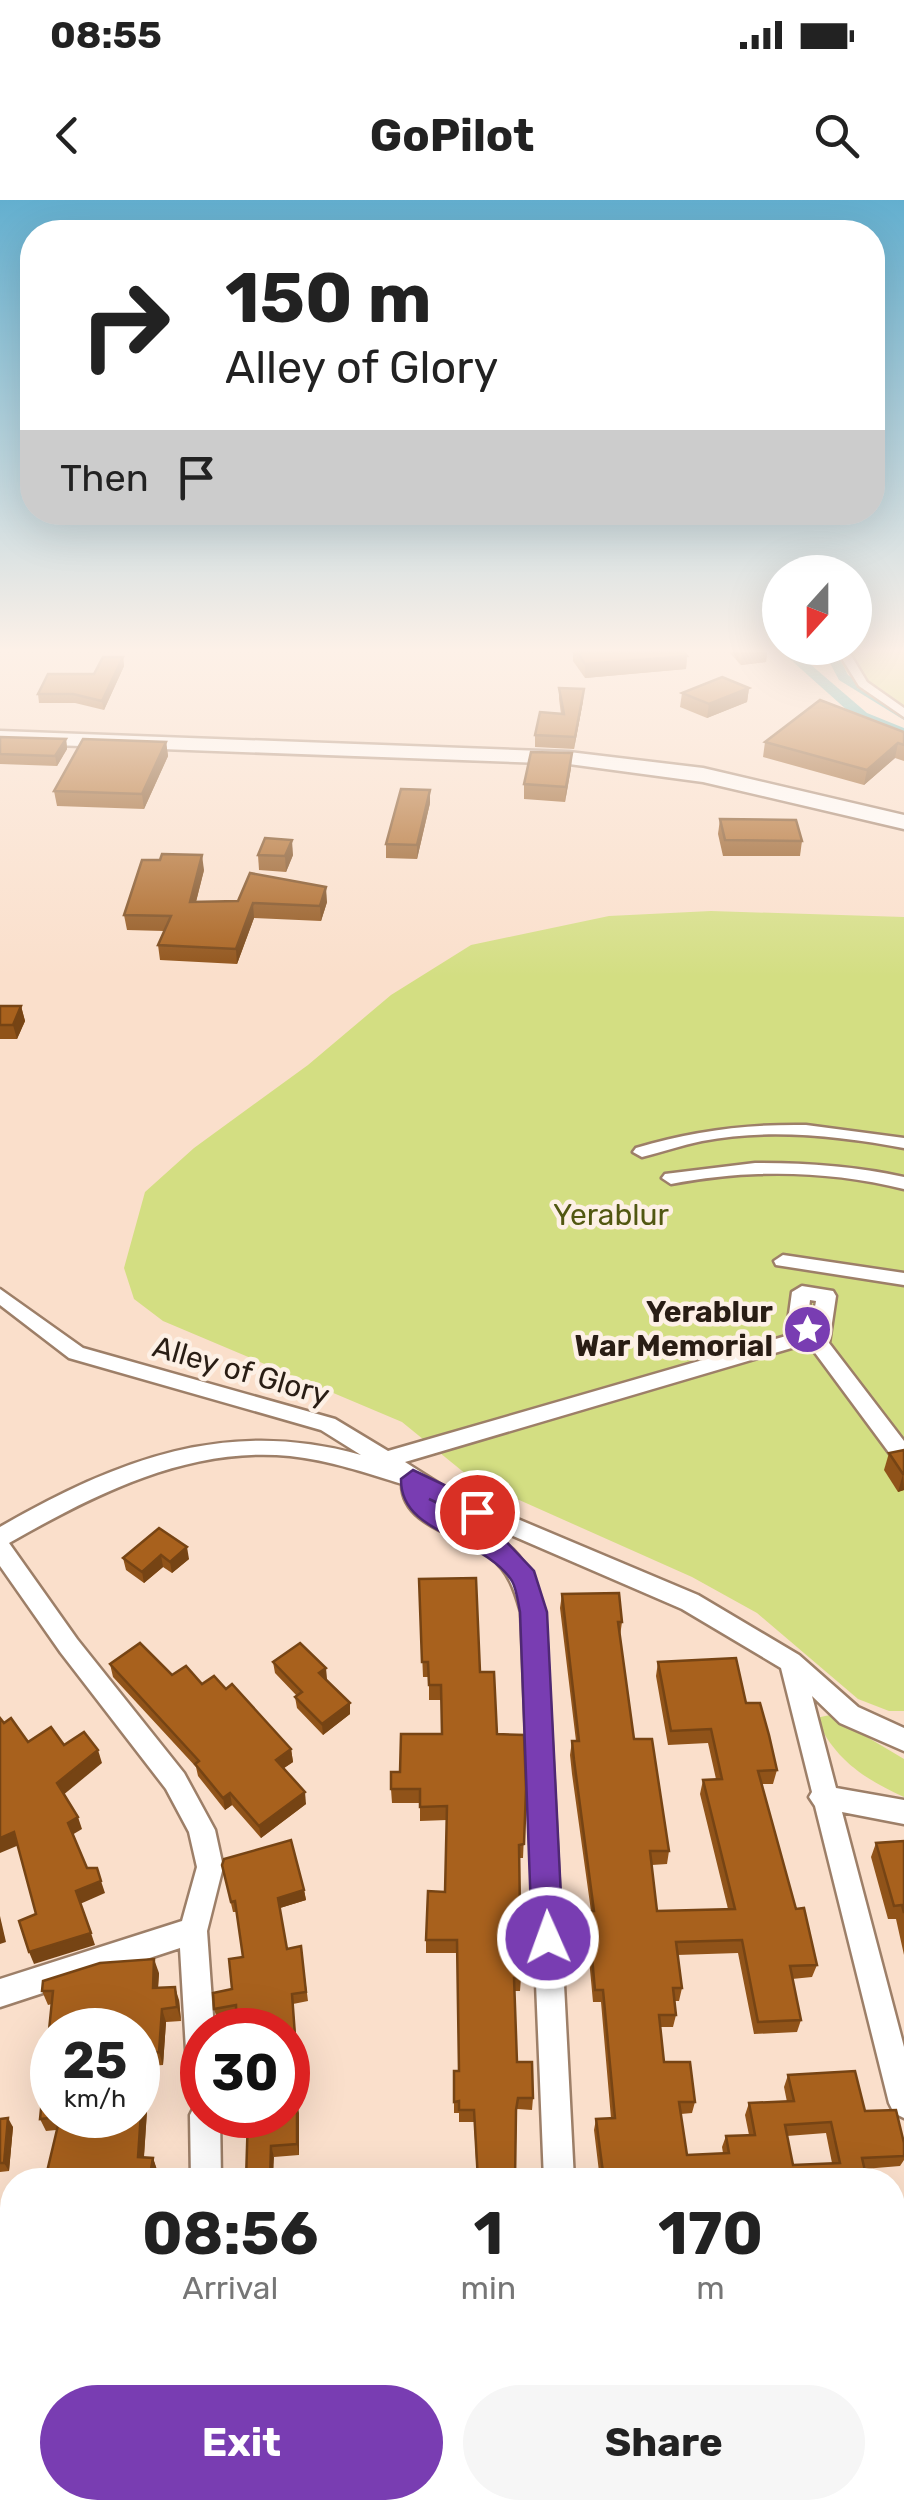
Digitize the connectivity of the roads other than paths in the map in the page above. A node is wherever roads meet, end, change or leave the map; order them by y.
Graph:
1 (649, 760) edge
2 (653, 760) edge
3 (904, 806) edge
4 (904, 822) edge
5 (904, 1143) edge
6 (642, 1152) dead end
7 (671, 1178) dead end
8 (904, 1182) edge
9 (783, 1261) dead end
10 (818, 1268) junction
11 (904, 1278) edge
12 (814, 1294) junction
13 (0, 1295) edge
14 (795, 1340) junction
15 (819, 1344) junction
16 (904, 1456) edge
17 (386, 1460) junction
18 (413, 1479) junction
19 (0, 1538) edge
20 (0, 1548) edge
21 (791, 1662) junction
22 (904, 1740) edge
23 (822, 1797) junction
24 (904, 1812) edge
25 (193, 1931) junction
26 (0, 1993) edge
27 (198, 2008) edge
28 (904, 2103) edge
29 (206, 2138) edge
30 (206, 2168) edge
31 (558, 2168) edge

1 - 4 highway
2 - 3 highway
5 - 6 street
7 - 8 street
9 - 10 street
10 - 11 street
10 - 12 street
12 - 14 street
12 - 15 street
13 - 17 street, Alley of Glory
14 - 15 street
14 - 17 street
15 - 16 street
17 - 18 street, Alley of Glory
18 - 19 street
18 - 21 street, Alley of Glory
18 - 31 street
20 - 25 street
21 - 22 street, Alley of Glory
21 - 23 street
23 - 24 street
23 - 28 street
25 - 26 street
25 - 27 street
29 - 30 street

